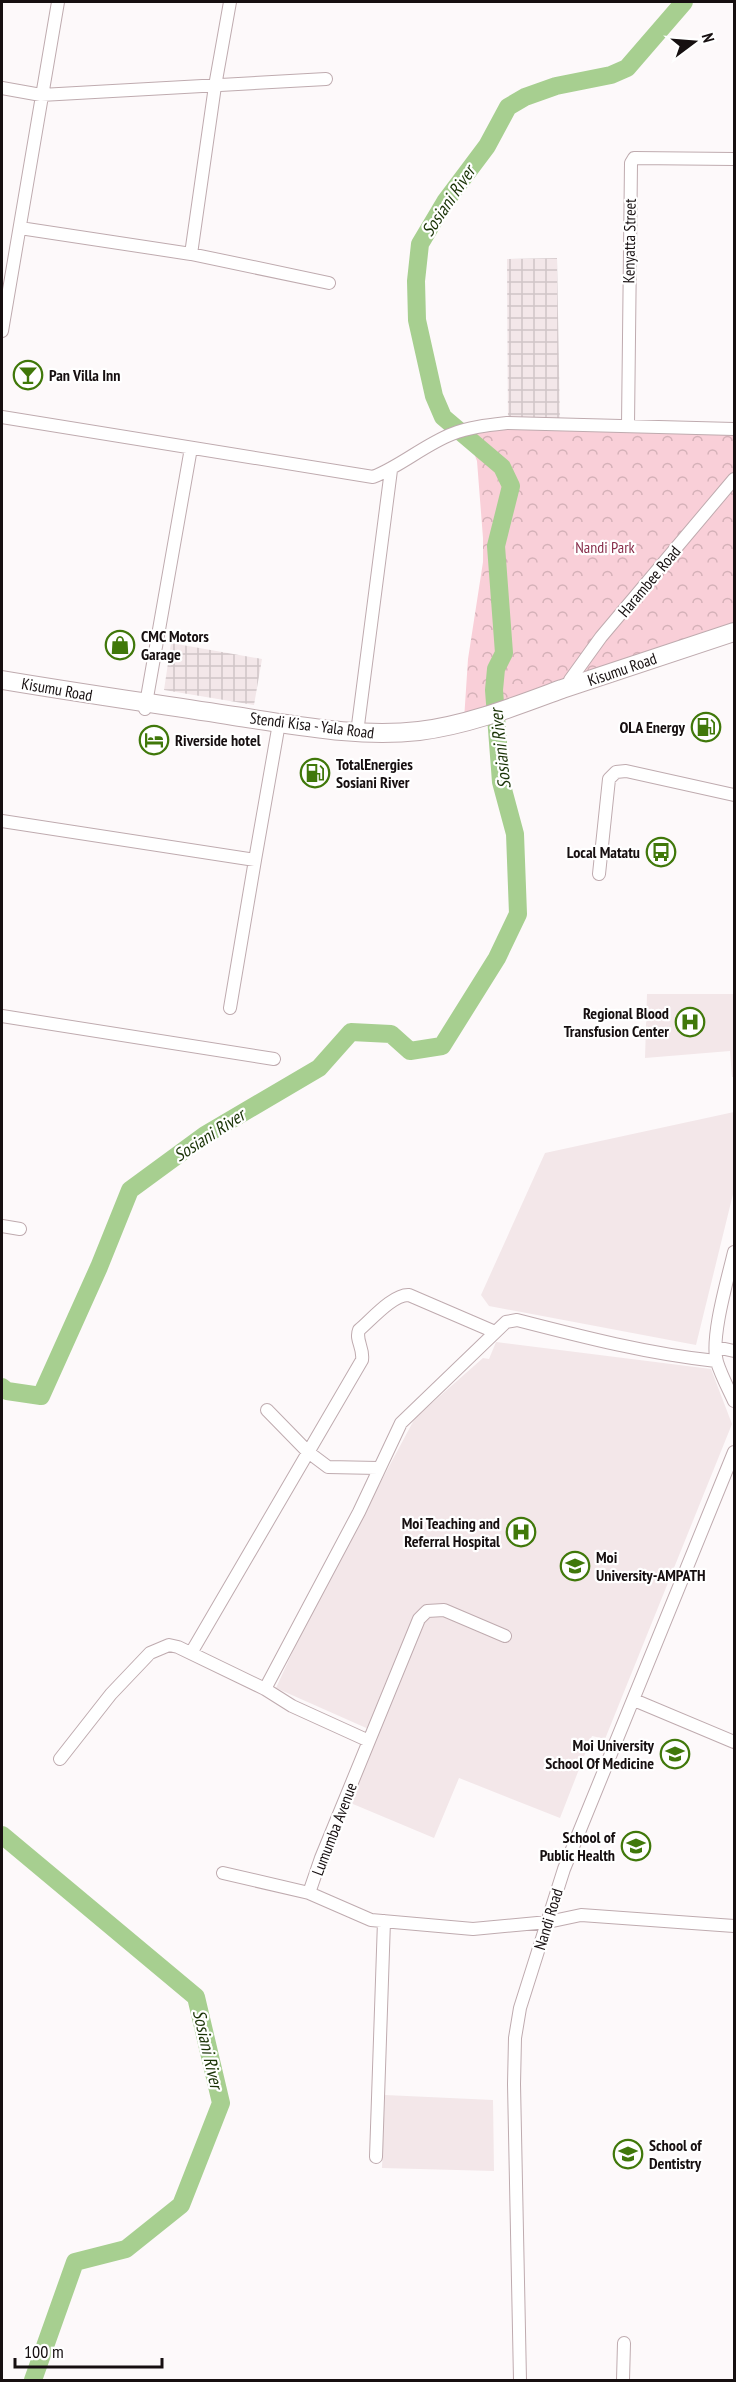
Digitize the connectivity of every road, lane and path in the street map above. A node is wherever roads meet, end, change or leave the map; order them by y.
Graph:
1 (58, 2) edge
2 (230, 2) edge
3 (326, 79) dead end
4 (215, 86) junction
5 (2, 88) edge
6 (41, 95) junction
7 (735, 159) edge
8 (20, 228) junction
9 (191, 254) junction
10 (329, 283) dead end
11 (2, 332) edge
12 (2, 417) edge
13 (628, 425) junction
14 (735, 429) edge
15 (191, 448) junction
16 (391, 470) junction
17 (735, 479) edge
18 (735, 632) edge
19 (735, 641) edge
20 (2, 680) edge
21 (570, 687) junction
22 (112, 699) joint
23 (146, 705) junction
24 (511, 711) junction
25 (481, 721) junction
26 (279, 729) junction
27 (357, 733) junction
28 (735, 795) edge
29 (2, 821) edge
30 (255, 860) junction
31 (600, 874) dead end
32 (230, 1008) dead end
33 (2, 1016) edge
34 (274, 1059) dead end
35 (2, 1226) edge
36 (20, 1229) dead end
37 (735, 1252) edge
38 (495, 1332) junction
39 (716, 1347) junction
40 (735, 1351) edge
41 (716, 1361) junction
42 (735, 1401) edge
43 (267, 1410) dead end
44 (309, 1452) junction
45 (735, 1452) edge
46 (378, 1468) junction
47 (505, 1636) dead end
48 (191, 1653) junction
49 (265, 1689) junction
50 (634, 1700) junction
51 (369, 1741) junction
52 (735, 1742) edge
53 (60, 1759) dead end
54 (223, 1873) dead end
55 (309, 1893) junction
56 (384, 1921) junction
57 (548, 1922) junction
58 (735, 1926) edge
59 (376, 2157) dead end
60 (624, 2343) dead end
61 (520, 2380) edge
62 (623, 2380) edge

1 - 6 street
2 - 4 street
3 - 4 street
4 - 6 street
4 - 9 street
5 - 6 street
6 - 8 street
7 - 13 street, Kenyatta Street
8 - 9 street
8 - 11 street
9 - 10 street
12 - 15 street
13 - 14 street
13 - 16 street
15 - 16 street
15 - 23 street
16 - 27 street
17 - 21 street, Harambee Road
18 - 21 highway, Kisumu Road
19 - 24 highway, Stendi Kisa - Yala Road
20 - 22 highway, Kisumu Road
21 - 24 highway, Kisumu Road
22 - 23 highway, Stendi Kisa - Yala Road
23 - 26 highway
23 - 27 highway, Stendi Kisa - Yala Road
24 - 25 highway, Stendi Kisa - Yala Road
25 - 26 highway
25 - 27 highway, Stendi Kisa - Yala Road
26 - 30 street
28 - 31 street
29 - 30 street
30 - 32 street
33 - 34 street
35 - 36 street
37 - 39 street
38 - 41 street
38 - 44 street
38 - 46 street
39 - 40 street
39 - 41 street
41 - 42 street
43 - 44 street
44 - 46 street
44 - 48 street
45 - 50 street, Nandi Road
46 - 49 street
47 - 51 street, Lumumba Avenue
48 - 49 street
48 - 53 street
49 - 51 street
50 - 52 street
50 - 57 street, Nandi Road
51 - 55 street, Lumumba Avenue
54 - 55 street
55 - 56 street, Lumumba Avenue
56 - 57 street, Lumumba Avenue
56 - 59 street
57 - 58 street, Lumumba Avenue
57 - 61 street, Nandi Road
60 - 62 street

